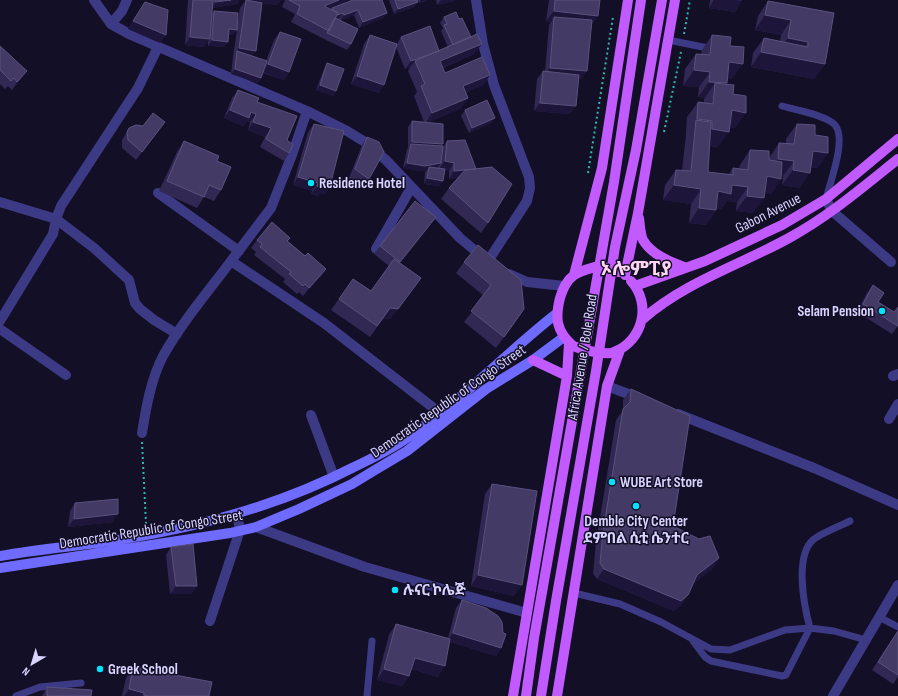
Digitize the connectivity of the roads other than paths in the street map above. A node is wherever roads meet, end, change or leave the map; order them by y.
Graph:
1 (94, 0) edge
2 (127, 0) edge
3 (476, 0) edge
4 (628, 0) edge
5 (641, 0) edge
6 (662, 0) edge
7 (675, 0) edge
8 (111, 24) junction
9 (668, 40) junction
10 (158, 47) junction
11 (721, 51) edge
12 (782, 106) dead end
13 (307, 111) junction
14 (896, 145) edge
15 (898, 159) edge
16 (411, 188) junction
17 (158, 193) dead end
18 (826, 199) junction
19 (0, 202) edge
20 (832, 211) junction
21 (638, 213) junction
22 (56, 219) junction
23 (376, 249) dead end
24 (240, 251) junction
25 (232, 261) junction
26 (891, 262) dead end
27 (494, 265) junction
28 (684, 267) junction
29 (574, 275) junction
30 (624, 275) junction
31 (564, 286) junction
32 (635, 286) junction
33 (556, 314) junction
34 (643, 319) junction
35 (0, 321) edge
36 (0, 329) edge
37 (177, 334) junction
38 (569, 342) junction
39 (619, 350) junction
40 (533, 360) junction
41 (497, 364) junction
42 (66, 375) dead end
43 (567, 376) junction
44 (504, 377) junction
45 (607, 386) junction
46 (647, 402) edge
47 (898, 404) edge
48 (669, 410) edge
49 (440, 413) junction
50 (311, 415) dead end
51 (890, 419) dead end
52 (142, 433) road end
53 (334, 478) junction
54 (898, 505) edge
55 (237, 515) junction
56 (850, 521) dead end
57 (256, 526) junction
58 (240, 530) junction
59 (0, 556) edge
60 (0, 568) edge
61 (898, 585) edge
62 (574, 593) junction
63 (527, 613) junction
64 (879, 617) junction
65 (210, 621) dead end
66 (898, 626) edge
67 (810, 628) junction
68 (692, 640) junction
69 (866, 640) junction
70 (372, 641) dead end
71 (81, 684) dead end
72 (16, 696) edge
73 (367, 696) edge
74 (513, 696) edge
75 (526, 696) edge
76 (542, 696) edge
77 (557, 696) edge
78 (834, 696) edge

1 - 8 street
2 - 8 street
3 - 27 street
4 - 29 main road
5 - 75 main road, Africa Avenue / Bole Road
6 - 76 main road, Africa Avenue / Bole Road
7 - 9 main road
8 - 10 street
9 - 11 lane
9 - 21 main road
10 - 13 street
10 - 22 street
12 - 18 lane
13 - 16 street
13 - 24 street
14 - 18 main road, Gabon Avenue
15 - 20 main road, Gabon Avenue
16 - 23 street
16 - 27 street
17 - 24 street
18 - 20 street
18 - 28 main road, Gabon Avenue
19 - 22 street
20 - 26 street
20 - 34 main road, Gabon Avenue
21 - 28 main road
21 - 30 main road
22 - 35 street
22 - 37 street
24 - 25 street
25 - 37 street
25 - 49 street
27 - 31 street
28 - 32 main road, Gabon Avenue
29 - 30 main road, bridge
29 - 31 main road
30 - 32 main road
31 - 33 main road
32 - 34 main road
33 - 38 main road
33 - 41 main road, Democratic Republic of Congo Street
34 - 39 main road
36 - 42 street
37 - 52 street
38 - 39 main road, bridge
38 - 40 main road, Democratic Republic of Congo Street
38 - 43 main road
39 - 45 main road
40 - 43 main road
40 - 44 main road, Democratic Republic of Congo Street
41 - 44 main road
41 - 49 main road, Democratic Republic of Congo Street
43 - 63 main road
44 - 57 main road, Democratic Republic of Congo Street
45 - 46 street
45 - 62 main road
47 - 51 street
48 - 54 street
49 - 53 main road, Democratic Republic of Congo Street
50 - 53 street
53 - 55 main road, Democratic Republic of Congo Street
55 - 58 street
55 - 59 main road, Democratic Republic of Congo Street
56 - 67 lane
57 - 58 main road, Democratic Republic of Congo Street
57 - 63 street
58 - 60 main road, Democratic Republic of Congo Street
58 - 65 street
61 - 64 street
62 - 68 lane
62 - 77 main road
63 - 74 main road
64 - 66 lane
64 - 69 street
67 - 68 lane
67 - 68 lane
67 - 69 lane
69 - 78 street
70 - 73 lane
71 - 72 lane

